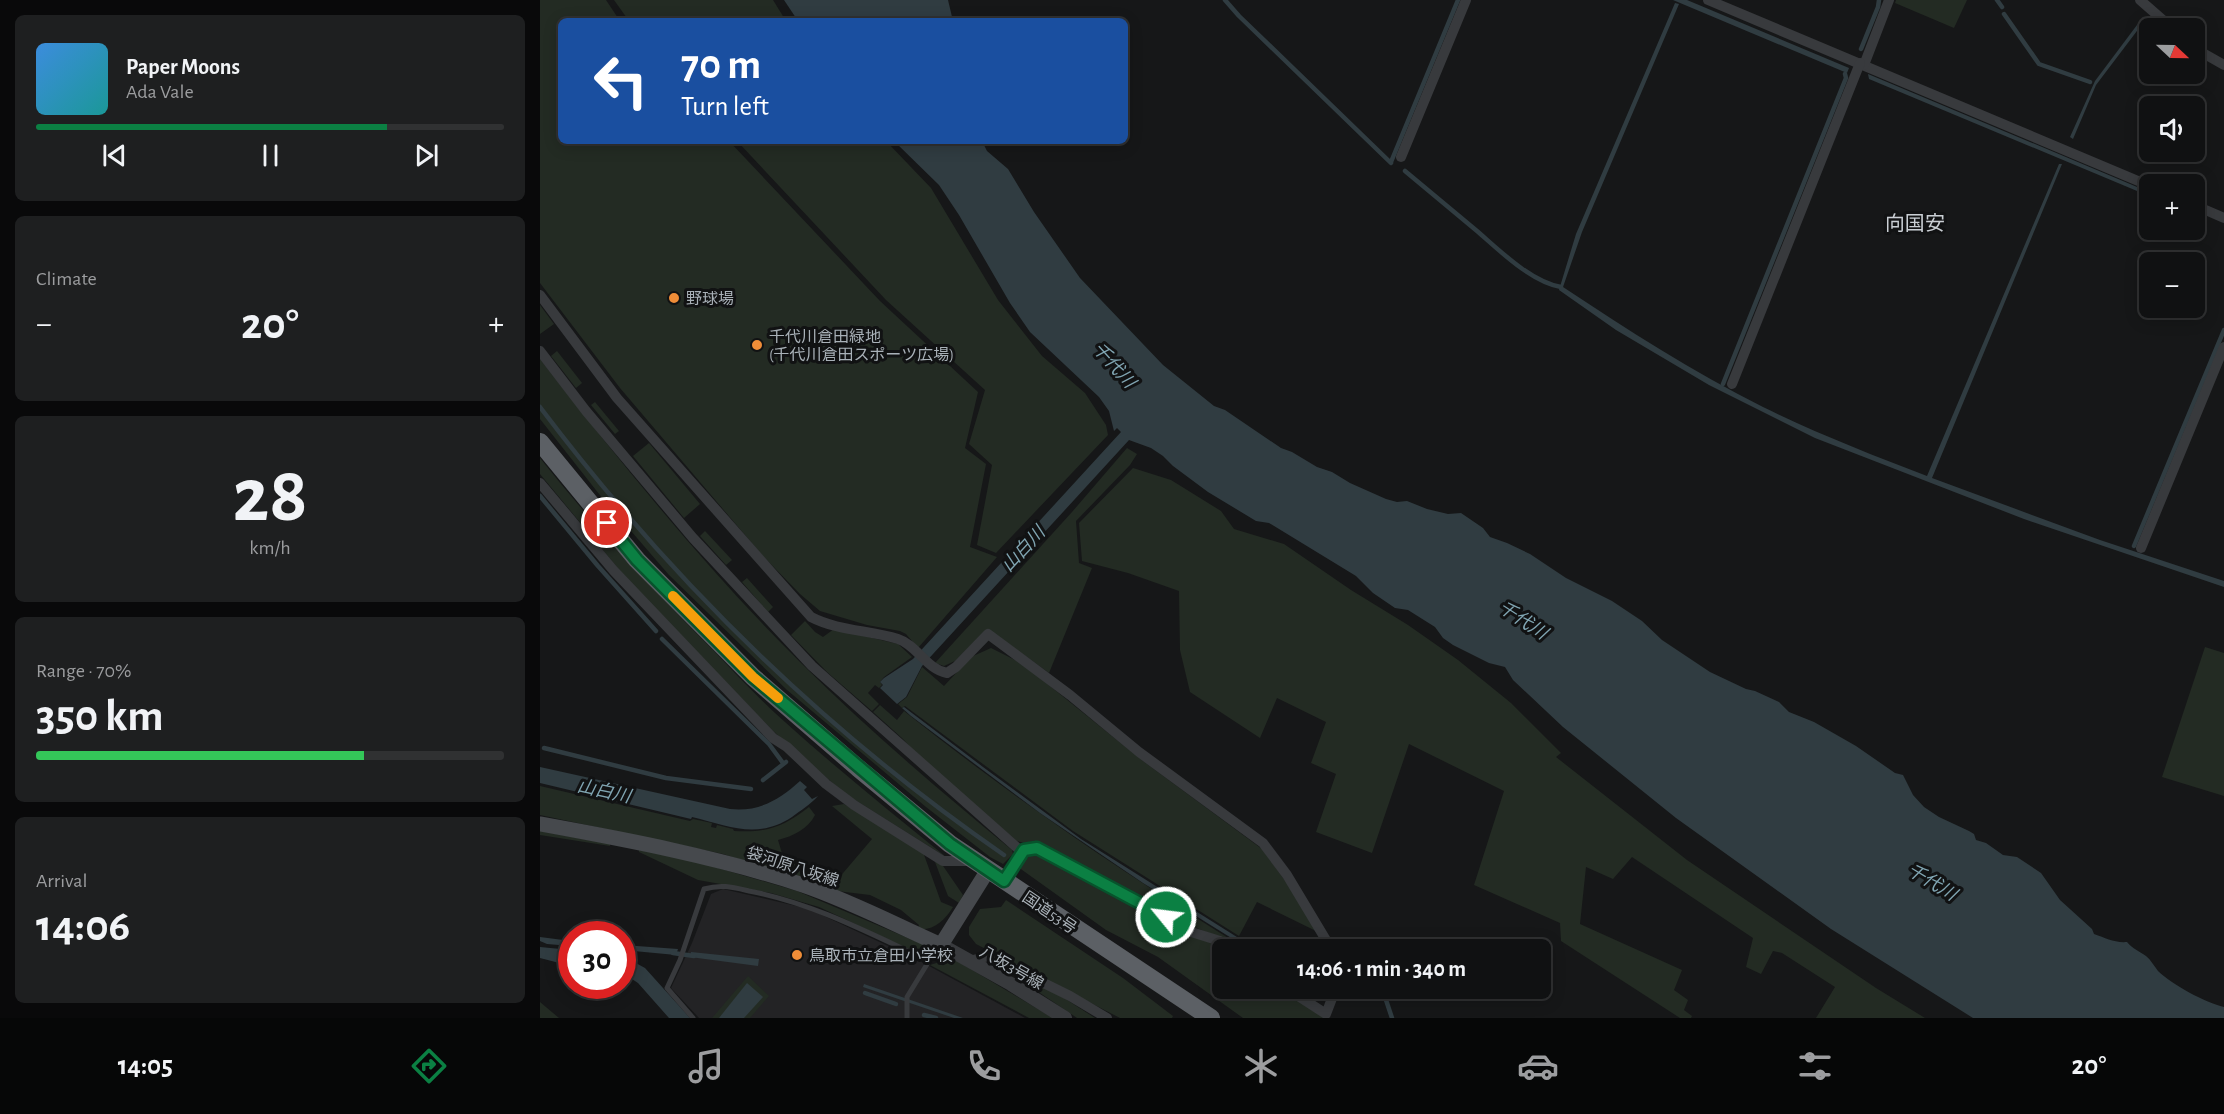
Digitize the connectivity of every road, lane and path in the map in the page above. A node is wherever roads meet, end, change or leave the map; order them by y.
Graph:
1 (1466, 0) edge
2 (1708, 0) edge
3 (1889, 0) edge
4 (2140, 0) edge
5 (2161, 18) edge
6 (2205, 54) edge
7 (1862, 64) junction
8 (2224, 65) edge
9 (1401, 157) dead end
10 (2139, 181) edge
11 (2205, 210) edge
12 (2224, 218) edge
13 (540, 296) edge
14 (2224, 347) edge
15 (540, 351) edge
16 (1732, 384) dead end
17 (540, 442) edge
18 (540, 483) edge
19 (2141, 548) dead end
20 (540, 824) edge
21 (1022, 852) junction
22 (982, 866) junction
23 (1004, 881) junction
24 (1214, 939) edge
25 (1325, 939) edge
26 (941, 945) junction
27 (969, 961) junction
28 (1303, 999) edge
29 (1332, 999) edge
30 (1201, 1015) edge
31 (693, 1018) edge
32 (907, 1018) edge
33 (1065, 1018) edge
34 (1107, 1018) edge

1 - 9 street
2 - 7 street
3 - 7 street
4 - 5 street
6 - 8 street
7 - 10 street
7 - 16 street
11 - 12 street
13 - 25 street
14 - 19 street
15 - 21 street
17 - 22 highway, 国道53号
18 - 22 street
20 - 26 main road, 袋河原八坂線
21 - 23 street
21 - 24 street
22 - 23 highway, 国道53号
22 - 26 main road
23 - 30 highway, 国道53号
26 - 27 street, 八坂3号線
27 - 33 street, 八坂3号線
27 - 34 street
28 - 29 street
31 - 32 lane

